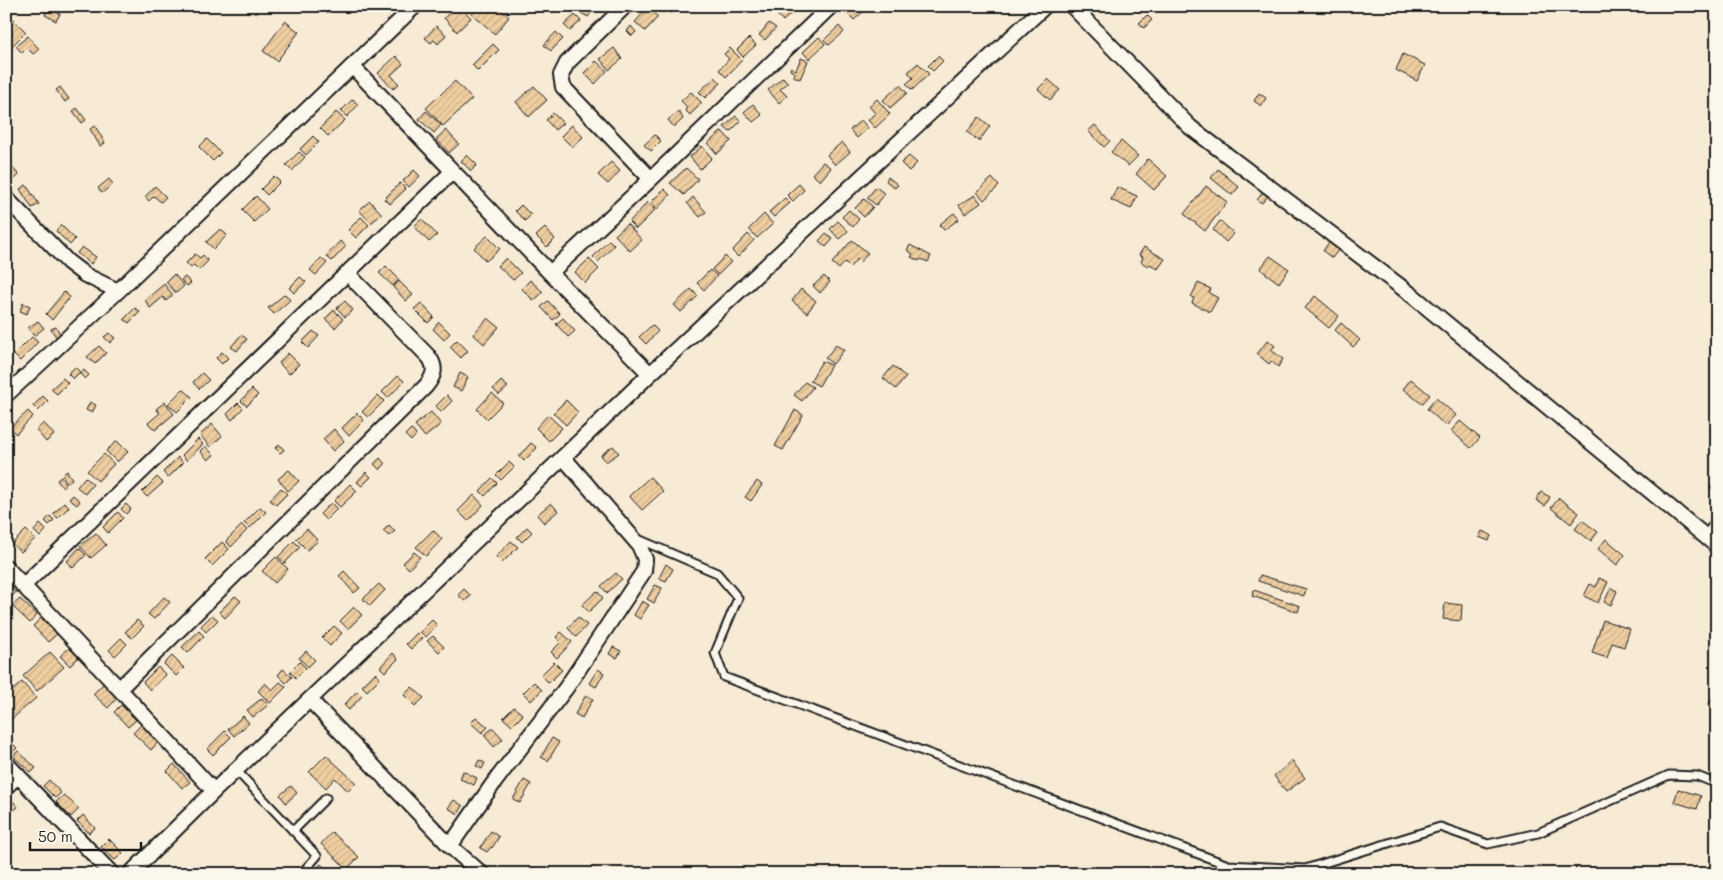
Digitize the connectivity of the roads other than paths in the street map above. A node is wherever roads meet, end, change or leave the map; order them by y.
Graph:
1 (625, 6) edge
2 (831, 6) edge
3 (1045, 6) edge
4 (1072, 6) edge
5 (405, 9) edge
6 (353, 67) junction
7 (452, 172) junction
8 (652, 179) junction
9 (6, 198) edge
10 (550, 273) junction
11 (348, 274) junction
12 (118, 291) junction
13 (650, 374) junction
14 (6, 395) edge
15 (563, 457) junction
16 (1717, 526) edge
17 (633, 537) junction
18 (1712, 542) edge
19 (6, 567) edge
20 (23, 586) junction
21 (120, 688) junction
22 (310, 700) junction
23 (6, 763) edge
24 (236, 770) junction
25 (18, 775) junction
26 (1717, 784) edge
27 (6, 787) edge
28 (214, 792) junction
29 (326, 798) dead end
30 (294, 831) junction
31 (450, 846) junction
32 (112, 874) edge
33 (130, 874) edge
34 (301, 874) edge
35 (482, 874) edge

1 - 8 street
2 - 8 street
3 - 13 street
4 - 18 street
5 - 6 street
6 - 7 street
6 - 12 street
7 - 10 street
7 - 11 street
8 - 10 street
9 - 12 street
10 - 13 street
11 - 20 street
11 - 21 street
12 - 14 street
13 - 15 street
15 - 17 street
15 - 22 street
16 - 18 street
17 - 26 lane
17 - 31 street
19 - 20 street
20 - 21 street
21 - 28 street
22 - 24 street
22 - 31 street
23 - 25 street
24 - 28 street
24 - 30 lane
25 - 27 street
25 - 32 street
28 - 33 street
29 - 30 lane
30 - 34 lane
31 - 35 street

